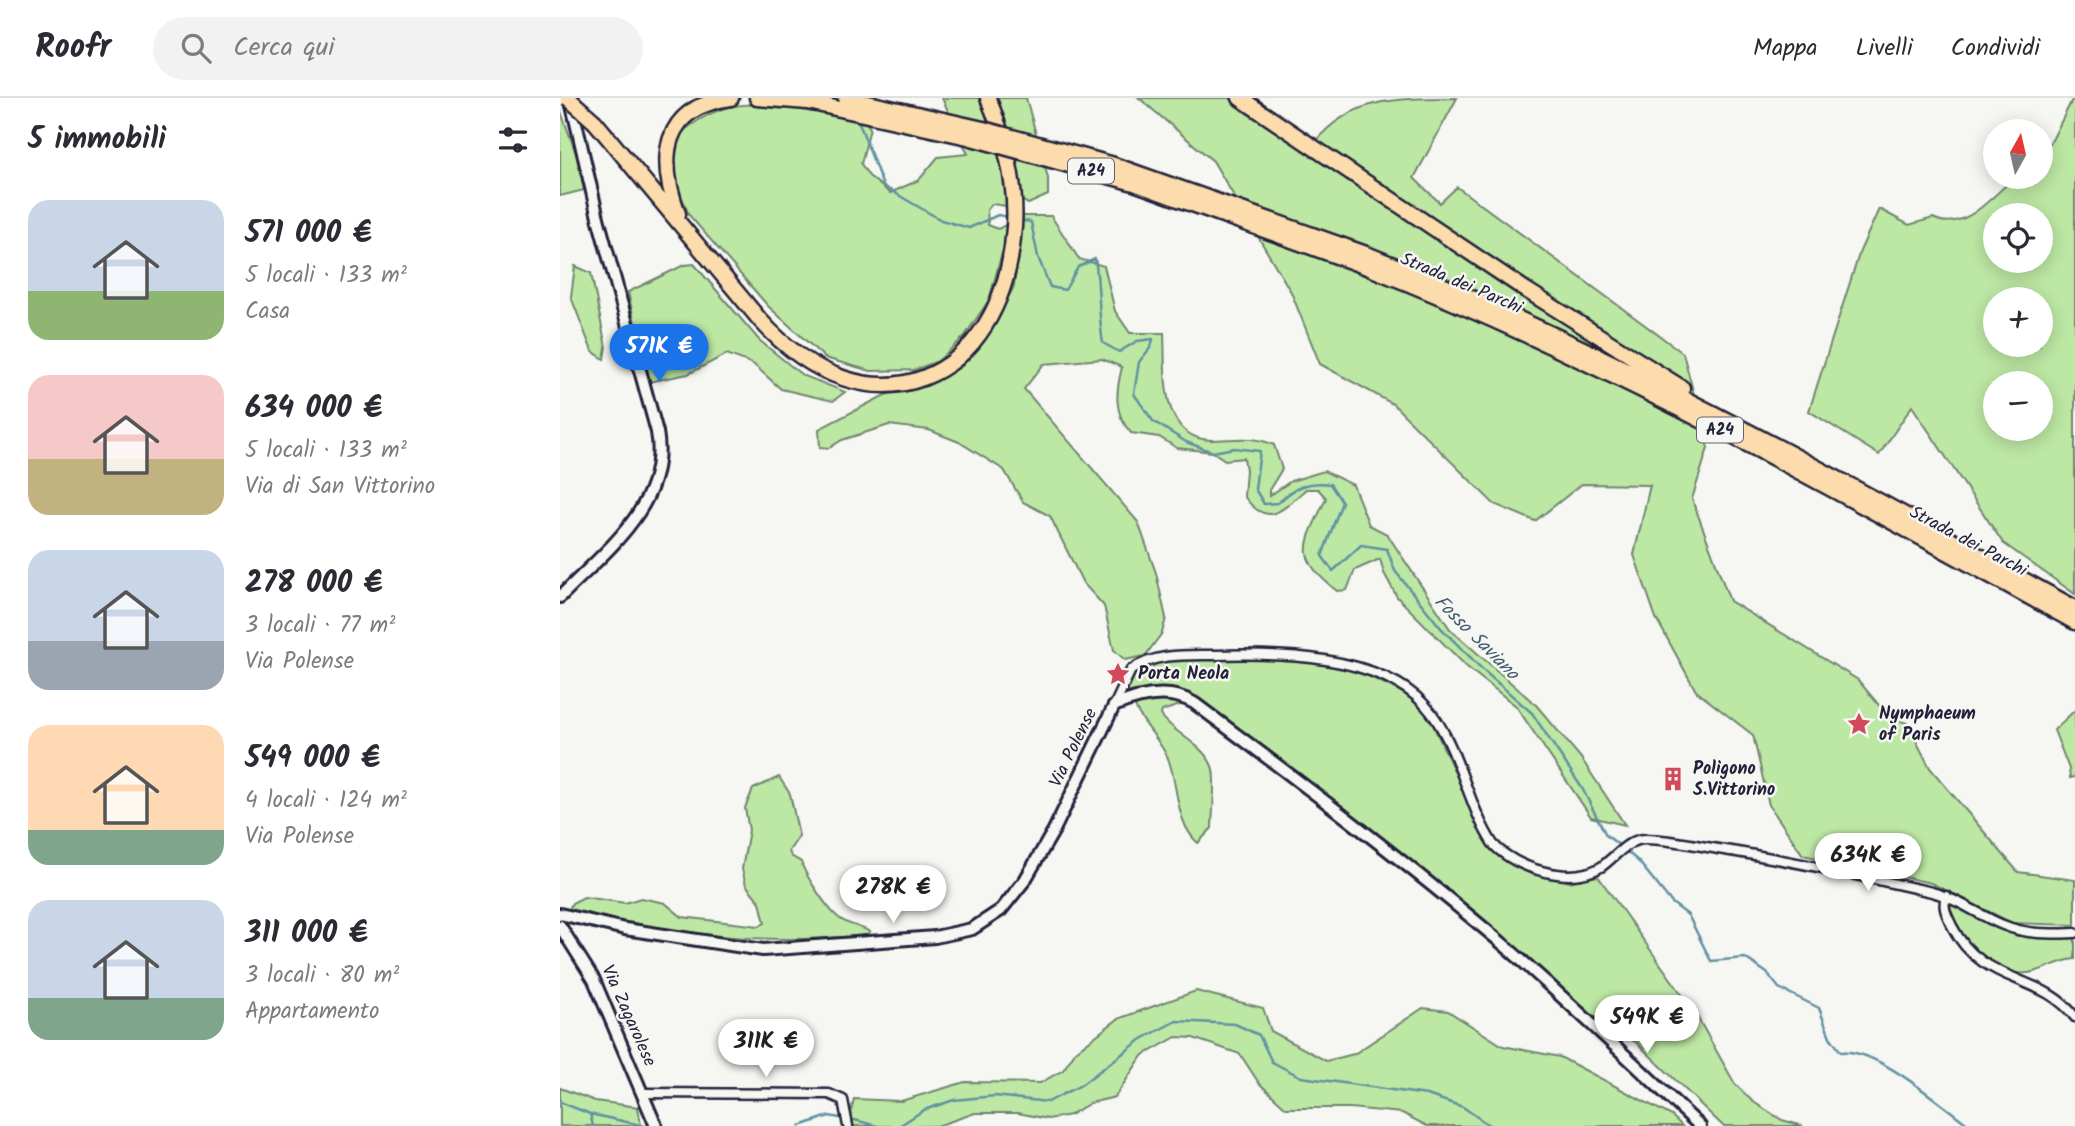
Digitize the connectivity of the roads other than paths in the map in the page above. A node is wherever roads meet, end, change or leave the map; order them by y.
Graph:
1 (569, 98) edge
2 (731, 98) edge
3 (757, 98) edge
4 (786, 98) edge
5 (846, 98) edge
6 (988, 98) edge
7 (1240, 98) edge
8 (808, 102) junction
9 (682, 225) junction
10 (1368, 261) junction
11 (1775, 446) junction
12 (560, 597) edge
13 (2070, 612) edge
14 (1114, 706) junction
15 (1946, 896) junction
16 (560, 914) edge
17 (560, 926) edge
18 (2075, 933) edge
19 (2075, 1017) edge
20 (643, 1093) junction
21 (656, 1126) edge
22 (848, 1126) edge
23 (1700, 1126) edge

1 - 9 highway, bridge
1 - 12 street
2 - 9 highway
3 - 8 highway
4 - 8 highway, Strada dei Parchi / A24
5 - 10 highway, Strada dei Parchi / A24, bridge
6 - 9 highway
7 - 11 highway
8 - 10 highway, Strada dei Parchi / A24, bridge
10 - 11 highway, Strada dei Parchi / A24
10 - 13 highway, Strada dei Parchi / A24
11 - 13 highway, Strada dei Parchi / A24
14 - 15 street
14 - 16 street, Via Polense
14 - 23 street, Via Polense
15 - 18 street
15 - 19 street
17 - 20 street, Via Zagarolese
20 - 21 street, Via Zagarolese
20 - 22 street

